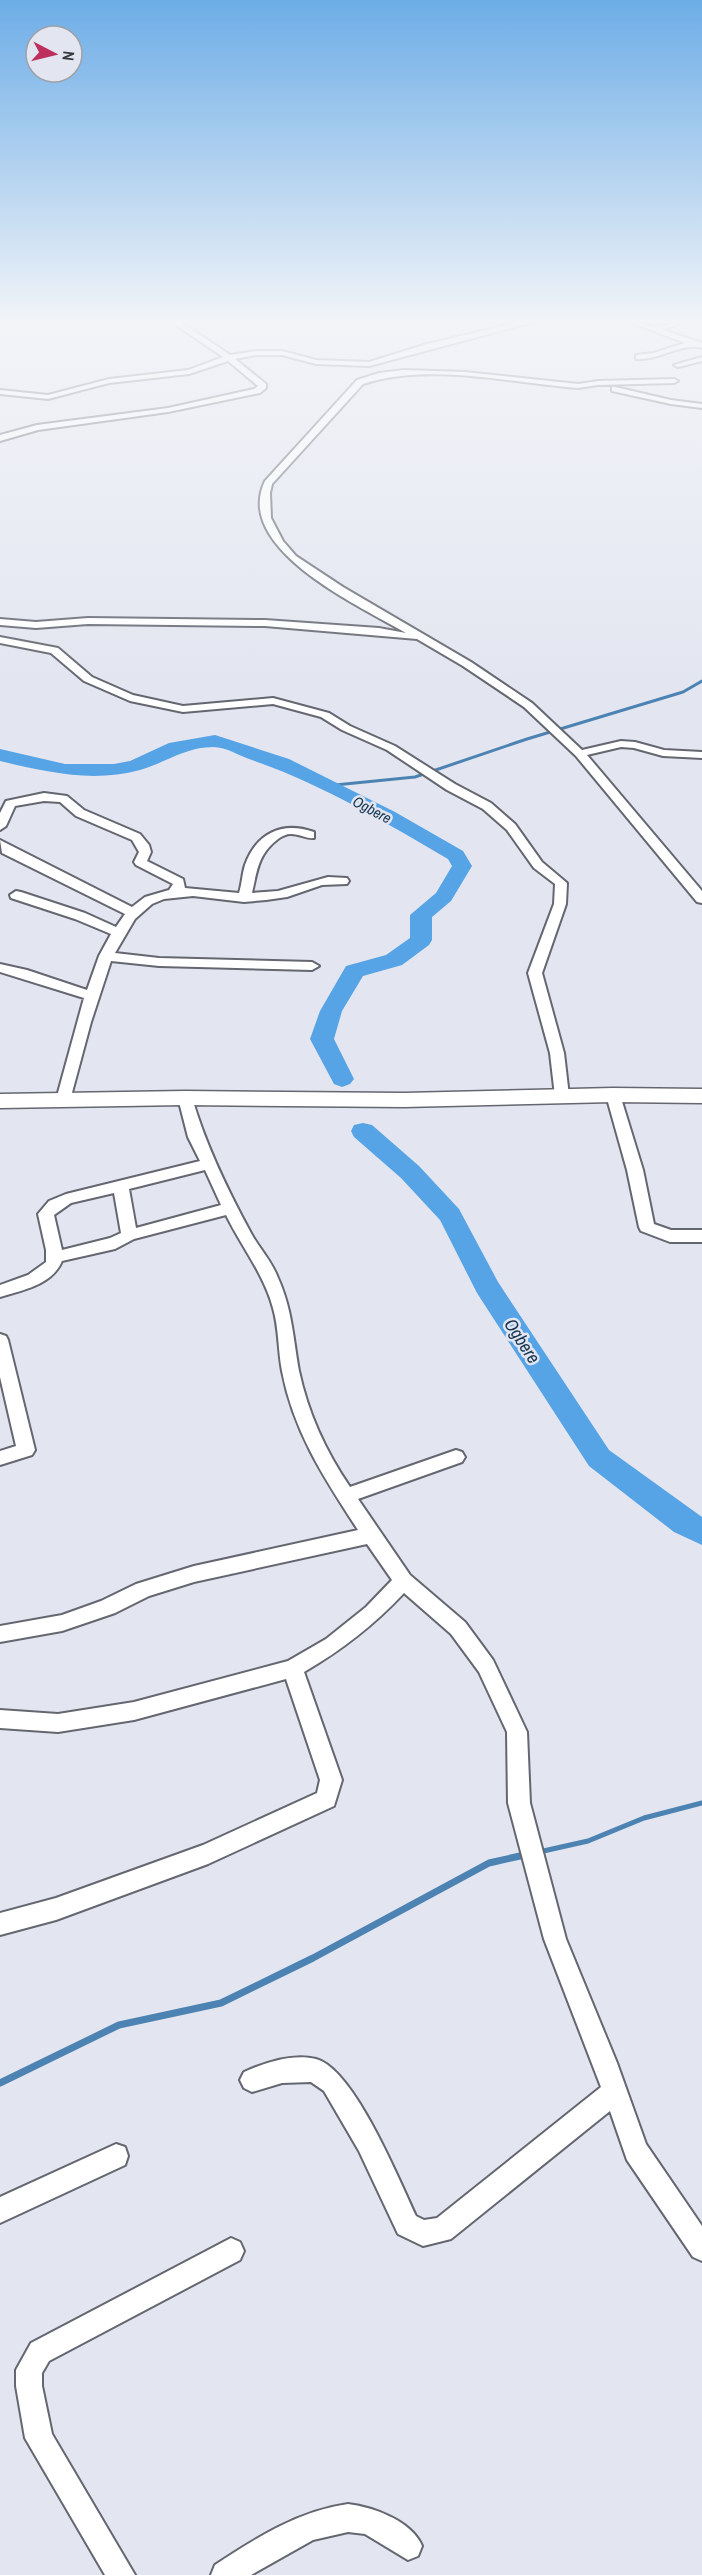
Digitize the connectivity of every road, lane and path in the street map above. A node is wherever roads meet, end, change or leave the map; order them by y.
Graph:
1 (305, 442) edge
2 (0, 622) edge
3 (420, 637) junction
4 (0, 640) edge
5 (580, 754) junction
6 (702, 755) edge
7 (0, 826) edge
8 (310, 835) dead end
9 (2, 852) edge
10 (343, 881) dead end
11 (174, 892) junction
12 (16, 895) dead end
13 (244, 898) junction
14 (702, 899) edge
15 (134, 913) junction
16 (119, 933) junction
17 (106, 956) junction
18 (312, 966) dead end
19 (0, 968) edge
20 (90, 996) junction
21 (614, 1095) junction
22 (562, 1096) junction
23 (702, 1096) edge
24 (185, 1098) junction
25 (63, 1100) junction
26 (0, 1101) edge
27 (210, 1164) junction
28 (120, 1185) junction
29 (231, 1208) junction
30 (129, 1235) junction
31 (702, 1236) edge
32 (56, 1257) junction
33 (1, 1289) edge
34 (0, 1340) edge
35 (456, 1457) dead end
36 (0, 1458) edge
37 (345, 1496) junction
38 (371, 1535) junction
39 (403, 1581) junction
40 (0, 1634) edge
41 (293, 1668) junction
42 (1, 1715) edge
43 (0, 1924) edge
44 (252, 2080) dead end
45 (615, 2091) junction
46 (116, 2156) dead end
47 (0, 2210) edge
48 (702, 2248) edge
49 (231, 2251) dead end
50 (408, 2546) dead end
51 (121, 2575) edge
52 (225, 2575) edge

1 - 3 street
2 - 3 street
3 - 5 street
4 - 22 street
5 - 6 street
5 - 14 street
7 - 11 street
8 - 13 street
9 - 15 street
10 - 13 street
11 - 13 street
11 - 15 street
12 - 16 street
15 - 16 street
16 - 17 street
17 - 18 street
17 - 20 street
19 - 20 street
20 - 25 street
21 - 22 main road
21 - 23 main road
21 - 31 street
22 - 24 main road
24 - 25 main road
24 - 27 street
25 - 26 main road
27 - 28 street
27 - 29 street
28 - 30 street
28 - 32 street
29 - 30 street
29 - 37 street
30 - 32 street
32 - 33 street
34 - 36 street
35 - 37 street
37 - 38 street
38 - 39 street
38 - 40 street
39 - 41 street
39 - 45 street
41 - 42 street
41 - 43 street
44 - 45 street
45 - 48 street
46 - 47 street
49 - 51 street
50 - 52 street

